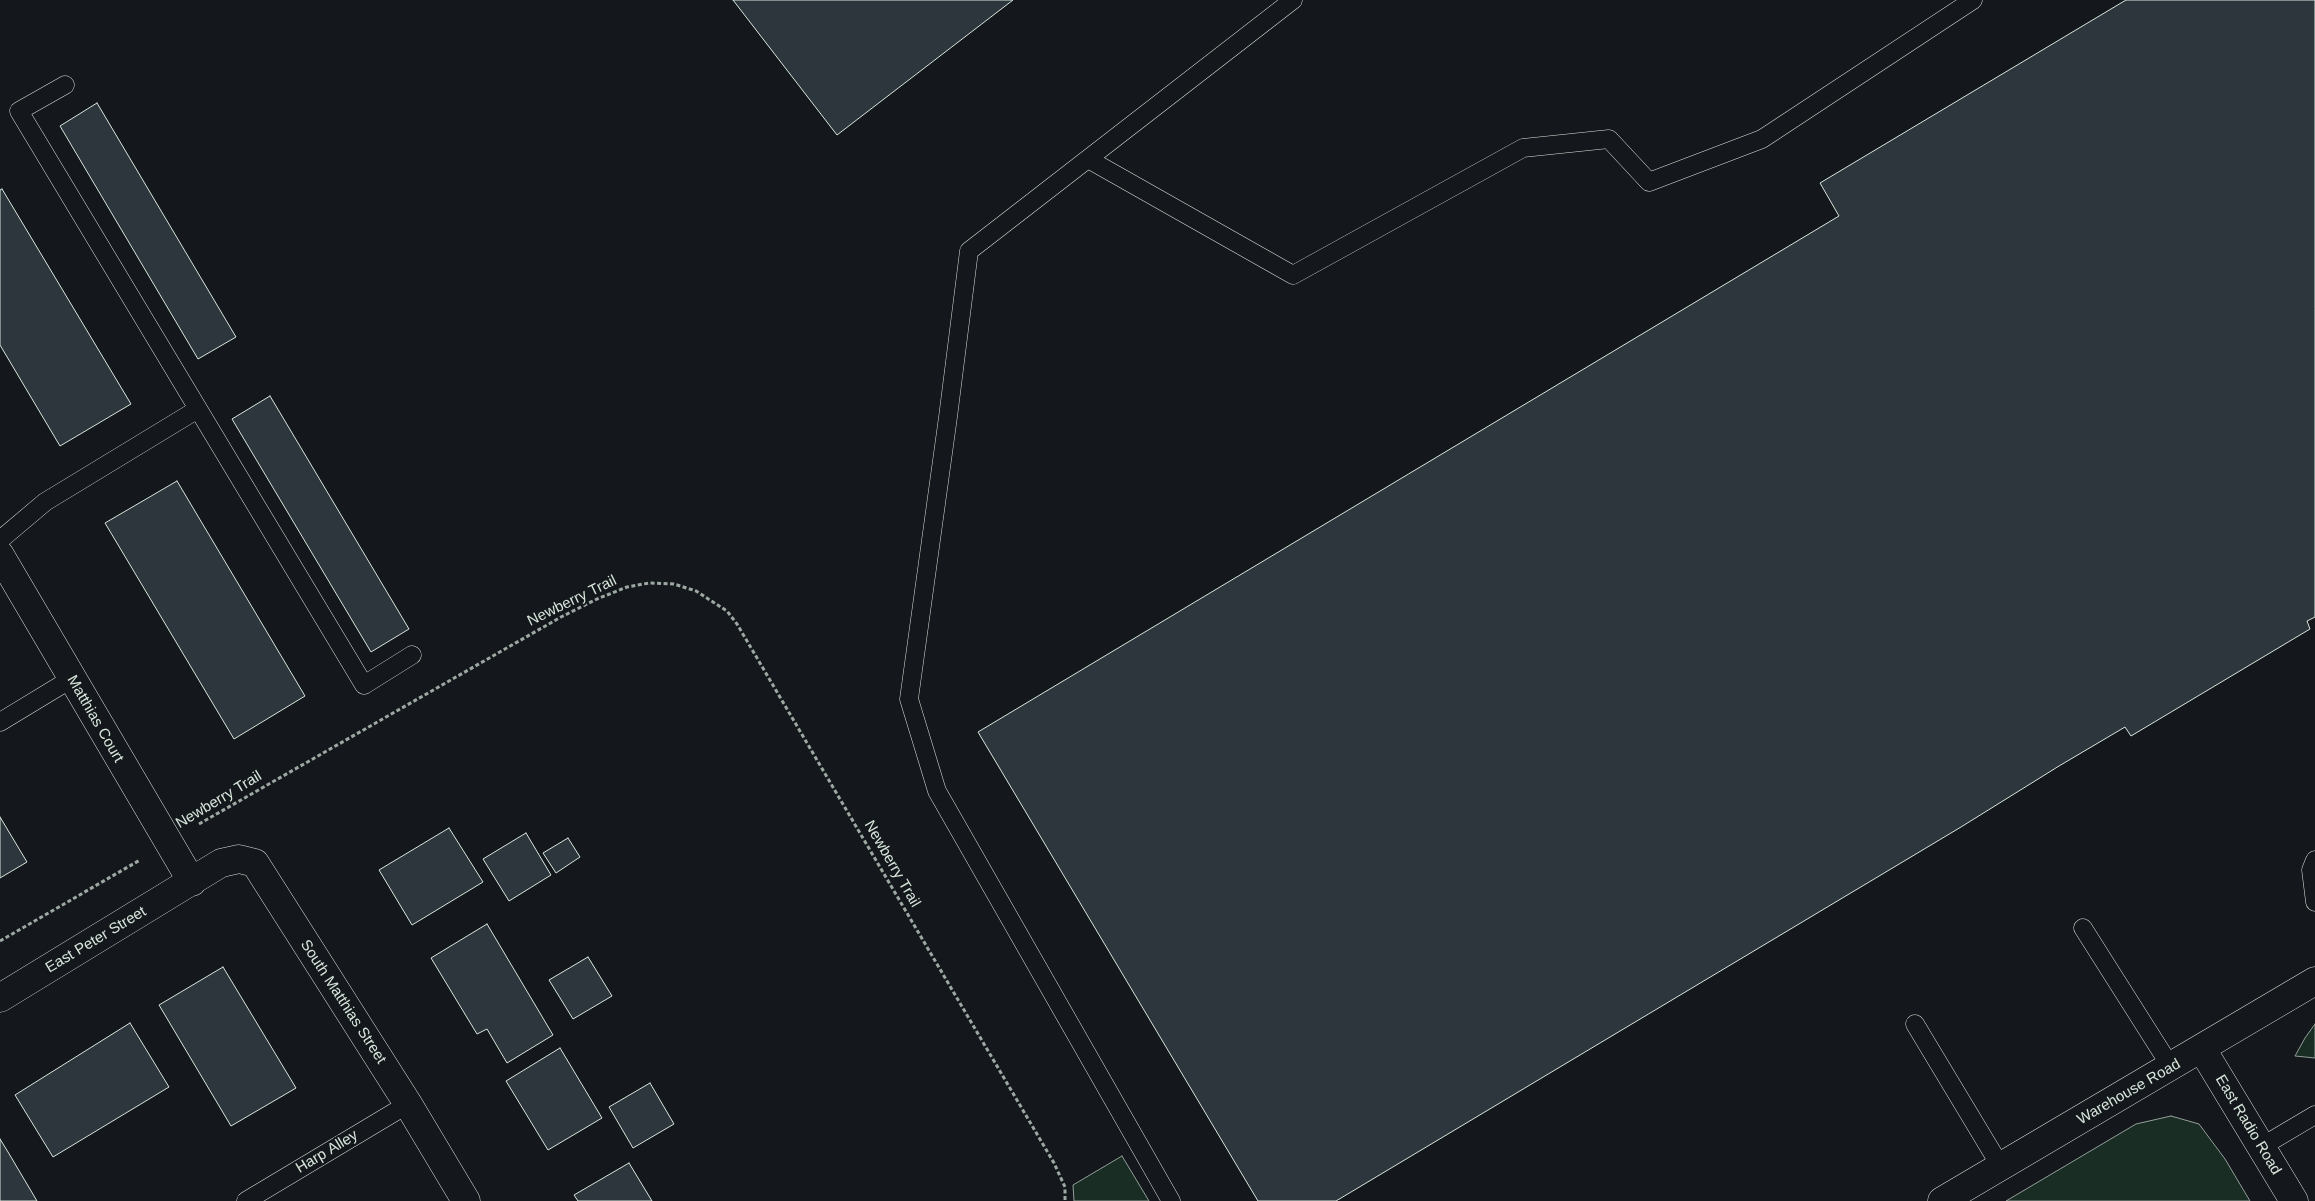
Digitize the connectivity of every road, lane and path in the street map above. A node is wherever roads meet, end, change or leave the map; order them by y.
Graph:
1 (1293, 0) edge
2 (1973, 0) edge
3 (65, 85) dead end
4 (1088, 159) junction
5 (198, 409) junction
6 (0, 540) edge
7 (0, 555) edge
8 (412, 655) dead end
9 (71, 679) junction
10 (0, 722) edge
11 (168, 844) junction
12 (2315, 860) edge
13 (192, 882) junction
14 (2315, 902) edge
15 (2083, 928) dead end
16 (0, 941) edge
17 (2315, 981) edge
18 (0, 998) edge
19 (1916, 1024) dead end
20 (2202, 1049) junction
21 (2172, 1067) junction
22 (408, 1104) junction
23 (2315, 1115) edge
24 (2261, 1147) junction
25 (2001, 1167) junction
26 (246, 1201) edge
27 (466, 1201) edge
28 (1065, 1201) edge
29 (1171, 1201) edge
30 (1942, 1201) edge
31 (2294, 1201) edge

1 - 4 lane
2 - 4 lane
3 - 5 lane
4 - 29 lane
5 - 6 lane
5 - 8 lane
7 - 9 street, Matthias Court
9 - 10 lane
9 - 11 street, Matthias Court
11 - 13 street, Matthias Court
11 - 16 path, Newberry Trail
11 - 28 path, Newberry Trail
12 - 14 lane
13 - 18 street, East Peter Street
13 - 22 street, South Matthias Street
15 - 21 lane
17 - 20 street, Warehouse Road
19 - 25 lane
20 - 21 street, Warehouse Road
20 - 24 street, East Radio Road
21 - 25 street, Warehouse Road
22 - 26 lane, Harp Alley
22 - 27 street, South Matthias Street
23 - 24 lane
24 - 31 street, East Radio Road
25 - 30 street, Warehouse Road

